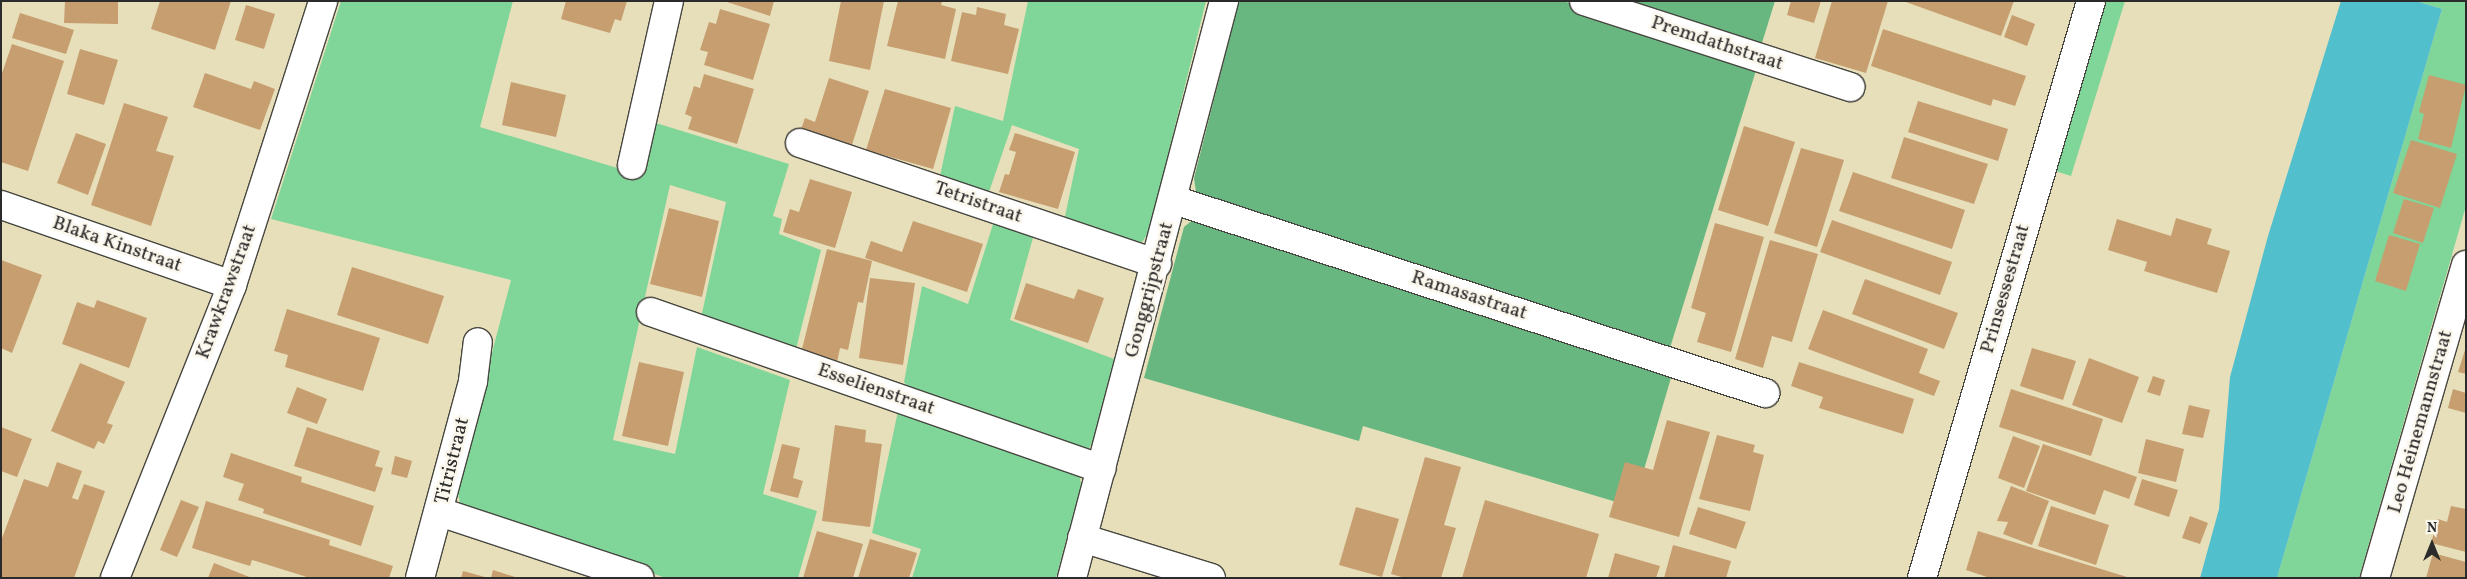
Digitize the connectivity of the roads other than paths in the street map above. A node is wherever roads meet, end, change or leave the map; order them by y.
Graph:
1 (323, 1) edge
2 (669, 1) edge
3 (1224, 1) edge
4 (1584, 1) edge
5 (2091, 1) edge
6 (1850, 87) dead end
7 (800, 143) dead end
8 (632, 165) dead end
9 (1174, 200) junction
10 (1, 205) edge
11 (1157, 264) junction
12 (2466, 266) edge
13 (232, 285) junction
14 (651, 312) dead end
15 (478, 342) dead end
16 (1765, 393) dead end
17 (1101, 469) junction
18 (440, 512) junction
19 (1082, 538) junction
20 (114, 578) edge
21 (420, 578) edge
22 (639, 578) edge
23 (1072, 578) edge
24 (1211, 578) edge
25 (1922, 578) edge
26 (2375, 578) edge

1 - 13 street, Krawkrawstraat
2 - 8 street
3 - 9 street, Gonggrijpstraat
4 - 6 street, Premdathstraat
5 - 25 street, Prinsessestraat
7 - 11 street, Tetristraat
9 - 11 street, Gonggrijpstraat
9 - 16 street, Ramasastraat
10 - 13 street, Blaka Kinstraat
11 - 17 street, Gonggrijpstraat
12 - 26 street, Leo Heinemannstraat
13 - 20 street, Krawkrawstraat
14 - 17 street, Esselienstraat
15 - 18 street, Titristraat
17 - 19 street, Gonggrijpstraat
18 - 21 street, Titristraat
18 - 22 street
19 - 23 street, Gonggrijpstraat
19 - 24 street

